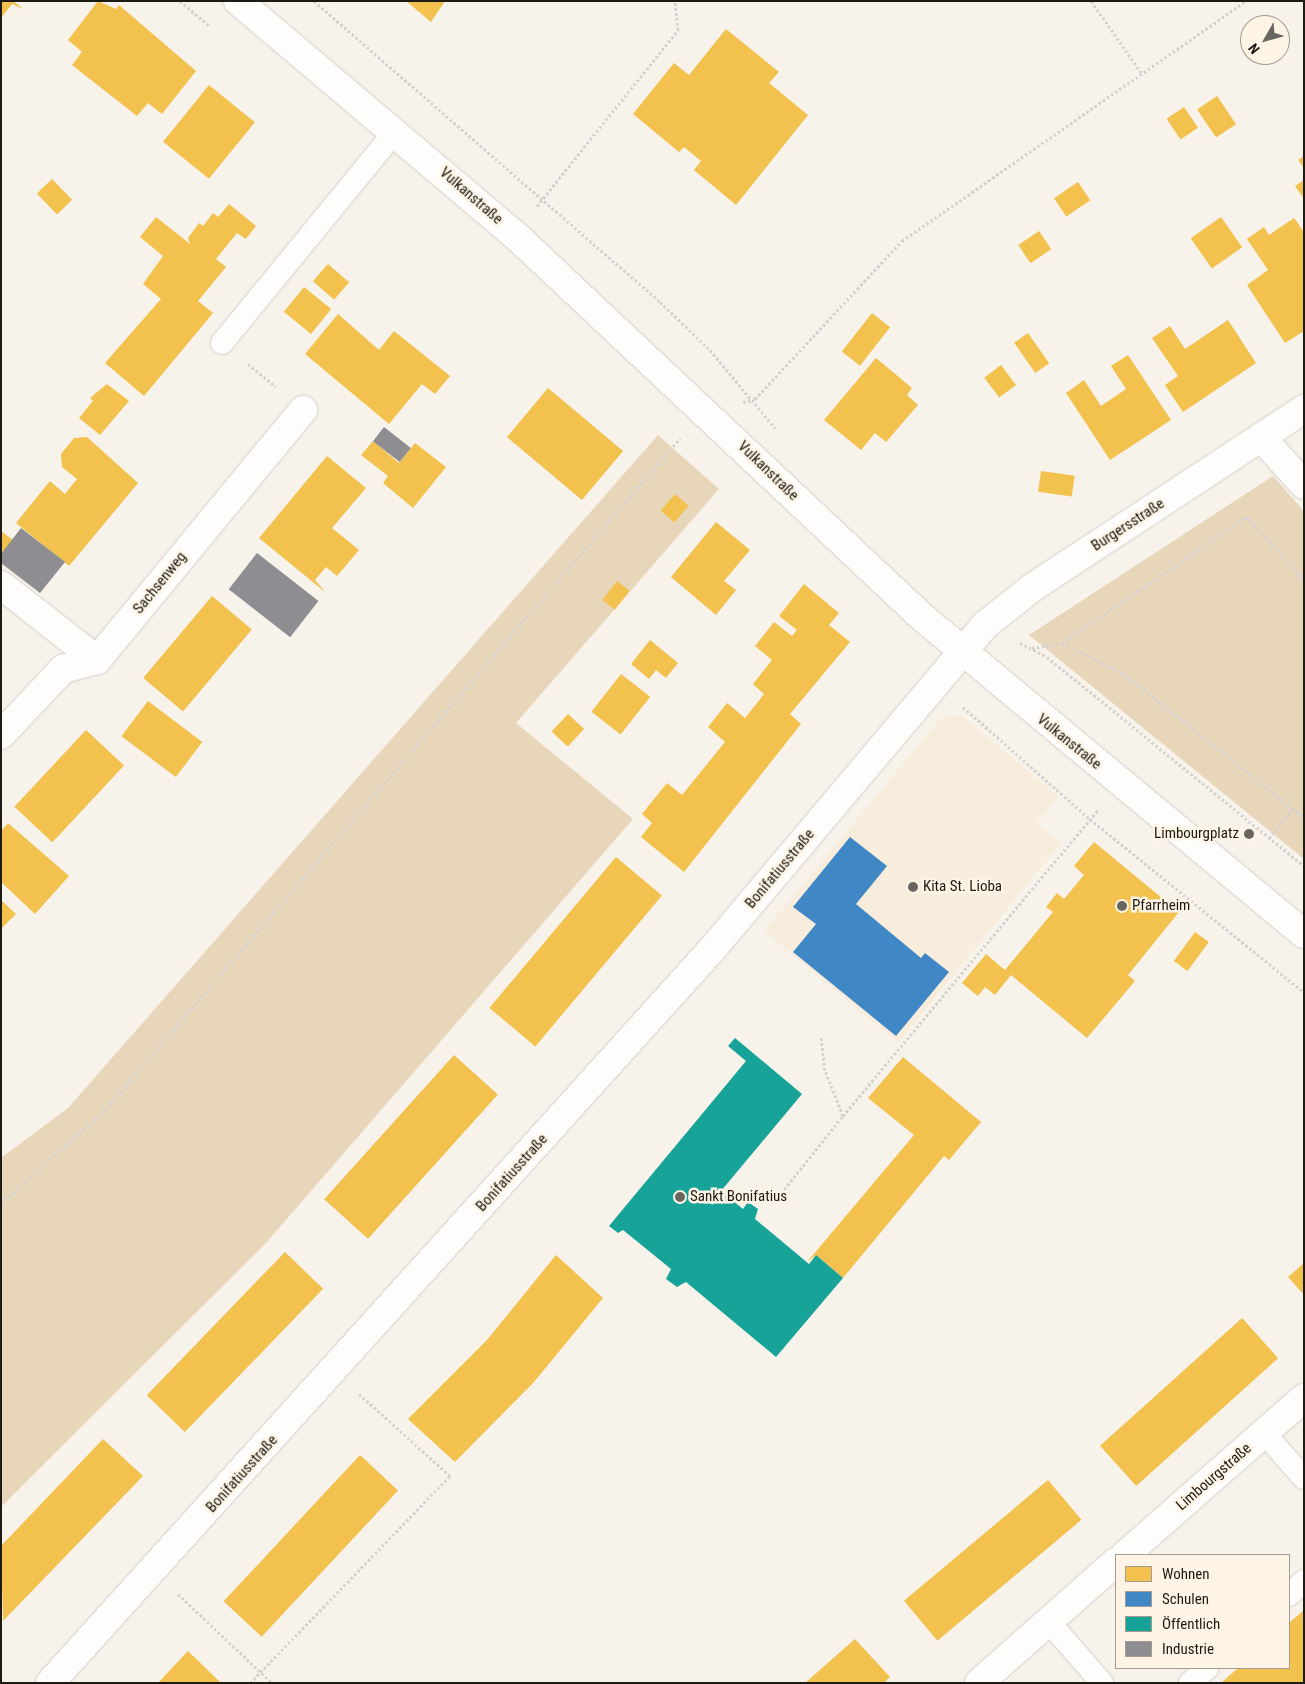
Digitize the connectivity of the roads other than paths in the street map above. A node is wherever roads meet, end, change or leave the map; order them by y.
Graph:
1 (238, 1) edge
2 (394, 132) junction
3 (222, 344) road end
4 (1304, 409) edge
5 (303, 410) road end
6 (1261, 437) junction
7 (1304, 485) edge
8 (1, 585) edge
9 (962, 651) junction
10 (97, 660) junction
11 (1, 734) edge
12 (1304, 934) edge
13 (1304, 1398) edge
14 (1264, 1433) junction
15 (1304, 1478) edge
16 (1125, 1554) edge
17 (1115, 1563) edge
18 (1304, 1581) edge
19 (1290, 1594) edge
20 (1049, 1622) junction
21 (1206, 1669) edge
22 (50, 1683) edge
23 (979, 1683) edge
24 (1102, 1683) edge
25 (1190, 1683) edge

1 - 2 street, Vulkanstraße
2 - 3 lane
2 - 9 street, Vulkanstraße
4 - 6 street, Burgersstraße
5 - 10 street, Sachsenweg
6 - 7 street
6 - 9 street, Burgersstraße
8 - 10 street
9 - 12 street, Vulkanstraße
9 - 22 street, Bonifatiusstraße
10 - 11 street
13 - 14 street, Limbourgstraße
14 - 15 lane
14 - 16 street, Limbourgstraße
17 - 20 street
18 - 19 lane
20 - 23 street
20 - 24 lane
21 - 25 lane

